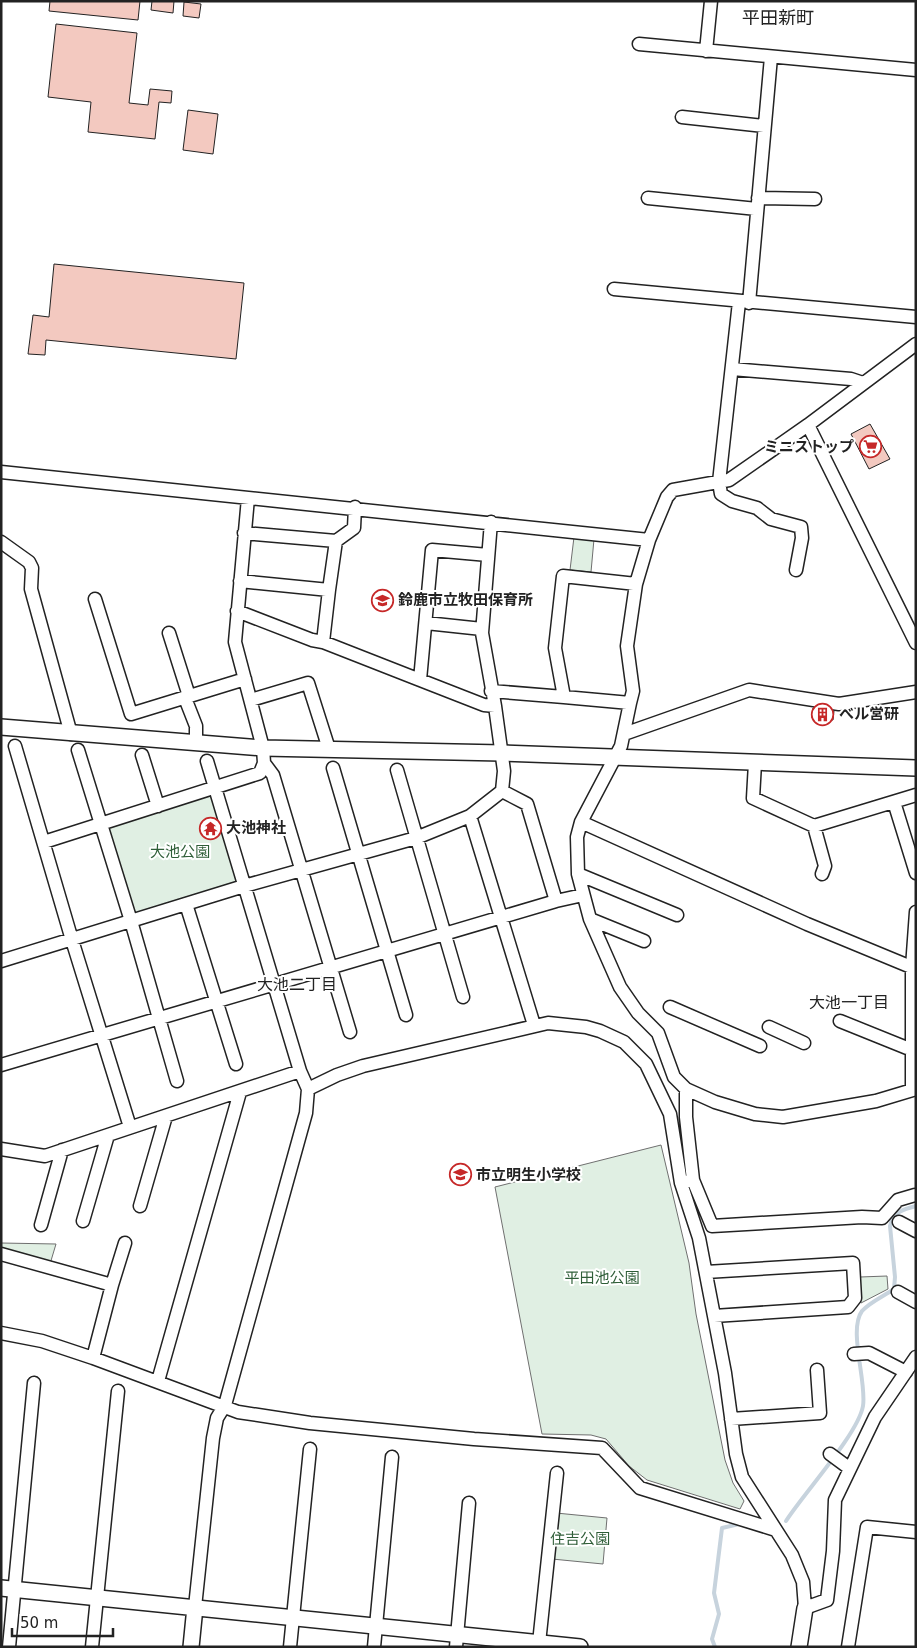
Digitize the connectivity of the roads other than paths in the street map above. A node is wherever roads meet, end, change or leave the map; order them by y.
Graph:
1 (711, 1) edge
2 (639, 44) dead end
3 (706, 50) junction
4 (771, 57) junction
5 (916, 70) edge
6 (682, 117) dead end
7 (764, 126) junction
8 (648, 198) dead end
9 (815, 199) dead end
10 (757, 203) junction
11 (614, 290) dead end
12 (744, 302) junction
13 (916, 317) edge
14 (916, 344) edge
15 (732, 369) junction
16 (863, 383) junction
17 (808, 425) junction
18 (1, 472) edge
19 (719, 482) junction
20 (248, 498) junction
21 (355, 507) junction
22 (491, 522) junction
23 (244, 533) junction
24 (649, 540) junction
25 (336, 541) junction
26 (1, 542) edge
27 (488, 555) junction
28 (796, 570) dead end
29 (240, 581) junction
30 (636, 584) junction
31 (329, 590) junction
32 (95, 599) dead end
33 (237, 611) junction
34 (426, 623) junction
35 (482, 630) junction
36 (169, 633) dead end
37 (323, 642) junction
38 (916, 643) edge
39 (245, 679) junction
40 (420, 680) junction
41 (491, 691) junction
42 (916, 692) edge
43 (187, 697) junction
44 (564, 697) junction
45 (251, 700) junction
46 (630, 703) junction
47 (496, 706) junction
48 (1, 727) edge
49 (71, 734) junction
50 (624, 734) junction
51 (196, 742) junction
52 (15, 746) dead end
53 (263, 748) junction
54 (329, 749) junction
55 (78, 750) dead end
56 (502, 753) junction
57 (142, 755) dead end
58 (614, 757) junction
59 (207, 761) dead end
60 (264, 763) junction
61 (755, 763) junction
62 (333, 768) dead end
63 (916, 768) edge
64 (397, 770) dead end
65 (216, 788) junction
66 (502, 791) junction
67 (916, 795) edge
68 (894, 802) junction
69 (158, 806) junction
70 (470, 816) junction
71 (581, 822) junction
72 (100, 824) junction
73 (814, 826) junction
74 (416, 838) junction
75 (44, 842) junction
76 (358, 854) junction
77 (303, 870) junction
78 (916, 873) edge
79 (578, 874) junction
80 (822, 874) dead end
81 (244, 886) junction
82 (583, 895) junction
83 (556, 901) junction
84 (186, 904) junction
85 (916, 912) edge
86 (677, 916) dead end
87 (501, 918) junction
88 (590, 919) junction
89 (131, 921) junction
90 (445, 934) junction
91 (72, 940) junction
92 (644, 941) dead end
93 (387, 951) junction
94 (1, 961) edge
95 (331, 968) junction
96 (914, 968) edge
97 (274, 985) junction
98 (464, 997) dead end
99 (216, 1003) junction
100 (670, 1007) dead end
101 (406, 1015) dead end
102 (158, 1019) junction
103 (840, 1021) dead end
104 (534, 1025) junction
105 (769, 1027) dead end
106 (350, 1032) dead end
107 (102, 1036) junction
108 (804, 1043) dead end
109 (760, 1046) dead end
110 (912, 1048) junction
111 (236, 1064) dead end
112 (1, 1066) edge
113 (300, 1071) junction
114 (177, 1081) dead end
115 (308, 1088) junction
116 (686, 1089) junction
117 (914, 1089) edge
118 (240, 1092) junction
119 (166, 1116) junction
120 (130, 1128) junction
121 (108, 1135) junction
122 (1, 1149) edge
123 (62, 1150) junction
124 (687, 1182) junction
125 (915, 1195) edge
126 (140, 1206) dead end
127 (83, 1221) dead end
128 (899, 1222) dead end
129 (41, 1225) dead end
130 (916, 1231) edge
131 (125, 1243) dead end
132 (1, 1254) edge
133 (706, 1272) junction
134 (112, 1285) junction
135 (898, 1292) dead end
136 (916, 1302) edge
137 (714, 1316) junction
138 (1, 1333) edge
139 (854, 1354) dead end
140 (916, 1357) edge
141 (93, 1358) junction
142 (818, 1370) dead end
143 (906, 1372) junction
144 (158, 1381) junction
145 (34, 1383) dead end
146 (118, 1391) dead end
147 (225, 1405) junction
148 (731, 1419) junction
149 (310, 1449) dead end
150 (830, 1454) dead end
151 (392, 1457) dead end
152 (845, 1465) junction
153 (557, 1473) dead end
154 (469, 1503) dead end
155 (776, 1530) junction
156 (916, 1532) edge
157 (8, 1589) edge
158 (97, 1597) junction
159 (195, 1607) junction
160 (805, 1608) junction
161 (293, 1618) junction
162 (376, 1626) junction
163 (457, 1641) edge
164 (539, 1643) junction
165 (9, 1647) edge
166 (92, 1647) edge
167 (191, 1647) edge
168 (290, 1647) edge
169 (374, 1647) edge
170 (580, 1647) edge
171 (799, 1647) edge
172 (848, 1647) edge

1 - 3 street
2 - 3 street
3 - 4 street
4 - 5 street
4 - 7 street
6 - 7 street
7 - 10 street
8 - 10 street
9 - 10 street
10 - 12 street
11 - 12 street
12 - 13 street
12 - 15 street
14 - 16 street
15 - 16 street
15 - 19 street
16 - 17 street
17 - 19 street
17 - 38 street
18 - 20 street
19 - 24 street
19 - 28 street
20 - 21 street
20 - 23 street
21 - 22 street
21 - 25 street
22 - 24 street
22 - 27 street
23 - 25 street
23 - 29 street
24 - 30 street
25 - 31 street
26 - 49 street
27 - 34 street
27 - 35 street
29 - 31 street
29 - 33 street
30 - 44 street
30 - 46 street
31 - 37 street
32 - 43 street
33 - 37 street
33 - 39 street
34 - 35 street
34 - 40 street
35 - 41 street
36 - 43 street
37 - 40 street
39 - 43 street
39 - 45 street
40 - 47 street
41 - 44 street
41 - 47 street
42 - 50 street
43 - 51 street
44 - 46 street
45 - 53 street
45 - 54 street
46 - 50 street
47 - 56 street
48 - 49 street
49 - 51 street
50 - 58 street
51 - 53 street
52 - 75 street
53 - 54 street
53 - 60 street
54 - 56 street
55 - 72 street
56 - 58 street
56 - 66 street
57 - 69 street
58 - 61 street
58 - 71 street
59 - 65 street
60 - 65 street
60 - 77 street
61 - 63 street
61 - 73 street
62 - 76 street
64 - 74 street
65 - 69 street
65 - 81 street
66 - 70 street
66 - 83 street
67 - 68 street
68 - 73 street
68 - 78 street
69 - 72 street
70 - 74 street
70 - 87 street
71 - 79 street
71 - 96 street
72 - 75 street
72 - 89 street
73 - 80 street
74 - 76 street
74 - 90 street
75 - 91 street
76 - 77 street
76 - 93 street
77 - 81 street
77 - 95 street
79 - 82 street
79 - 86 street
81 - 84 street
81 - 97 street
82 - 83 street
82 - 88 street
83 - 87 street
84 - 89 street
84 - 99 street
85 - 96 street
87 - 90 street
87 - 104 street
88 - 92 street
88 - 116 street
89 - 91 street
89 - 102 street
90 - 93 street
90 - 98 street
91 - 94 street
91 - 107 street
93 - 95 street
93 - 101 street
95 - 97 street
95 - 106 street
96 - 110 street
97 - 99 street
97 - 113 street
99 - 102 street
99 - 111 street
100 - 109 street
102 - 107 street
102 - 114 street
103 - 110 street
104 - 115 street
104 - 124 street
105 - 108 street
107 - 112 street
107 - 120 street
110 - 117 street
113 - 115 street
113 - 118 street
115 - 147 street
116 - 117 street
116 - 124 street
118 - 119 street
118 - 144 street
119 - 120 street
119 - 126 street
120 - 121 street
121 - 123 street
121 - 127 street
122 - 123 street
123 - 129 street
124 - 125 street
124 - 133 street
128 - 130 street
131 - 134 street
132 - 134 street
133 - 137 street
133 - 137 street
134 - 141 street
135 - 136 street
137 - 148 street
138 - 141 street
139 - 143 street
140 - 143 street
141 - 144 street
142 - 148 street
143 - 152 street
144 - 147 street
145 - 157 street
146 - 158 street
147 - 155 street
147 - 159 street
148 - 155 street
149 - 161 street
150 - 152 street
151 - 162 street
152 - 160 street
153 - 164 street
154 - 163 street
155 - 160 street
156 - 172 street
157 - 158 street
157 - 165 street
158 - 159 street
158 - 166 street
159 - 161 street
159 - 167 street
160 - 171 street
161 - 162 street
161 - 168 street
162 - 163 street
162 - 169 street
163 - 164 street
164 - 170 street

